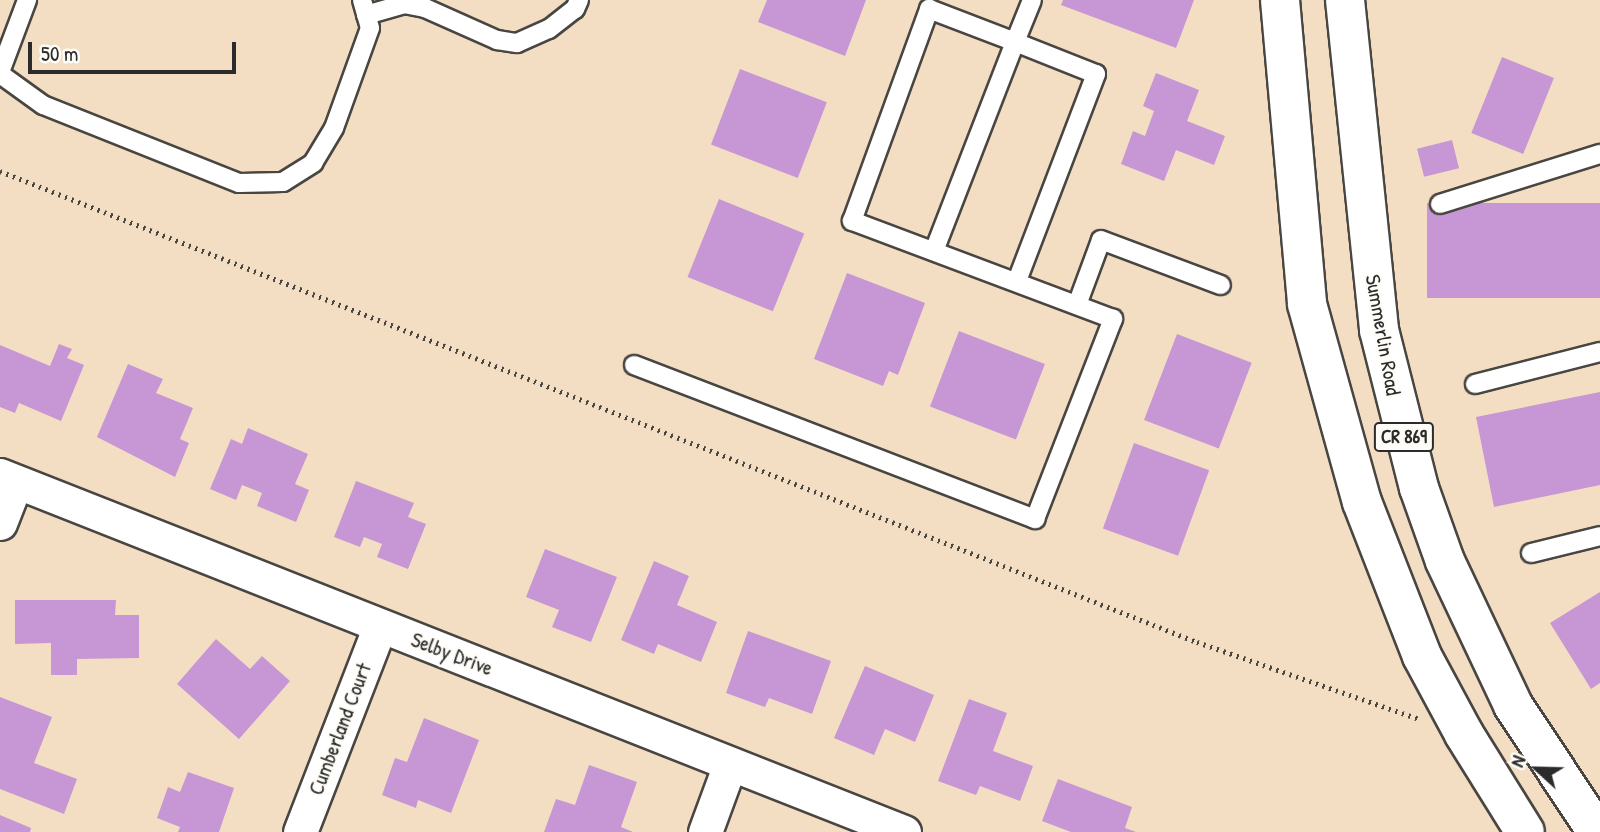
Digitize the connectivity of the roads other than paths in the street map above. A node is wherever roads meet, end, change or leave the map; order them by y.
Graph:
1 (27, 0) edge
2 (579, 0) edge
3 (1032, 0) edge
4 (1280, 0) edge
5 (1345, 0) edge
6 (364, 7) edge
7 (1015, 42) junction
8 (0, 73) edge
9 (1600, 154) edge
10 (1440, 204) dead end
11 (934, 251) junction
12 (1017, 281) junction
13 (1221, 285) dead end
14 (1077, 305) junction
15 (1600, 352) edge
16 (634, 365) dead end
17 (1475, 384) dead end
18 (8, 479) edge
19 (0, 523) edge
20 (1600, 536) edge
21 (1531, 553) dead end
22 (380, 626) junction
23 (730, 764) junction
24 (300, 832) edge
25 (705, 832) edge
26 (904, 832) edge
27 (1525, 832) edge
28 (1597, 832) edge

1 - 8 lane
2 - 6 lane
3 - 7 lane
4 - 27 main road, CR 869
5 - 28 main road, Summerlin Road / CR 869
6 - 8 lane
7 - 11 lane
7 - 11 lane
7 - 12 lane
9 - 10 lane
11 - 12 lane
12 - 14 lane
13 - 14 lane
14 - 16 lane
15 - 17 lane
18 - 19 street
18 - 22 street, Selby Drive
20 - 21 lane
22 - 23 street, Selby Drive
22 - 24 street, Cumberland Court
23 - 25 street
23 - 26 street, Selby Drive

